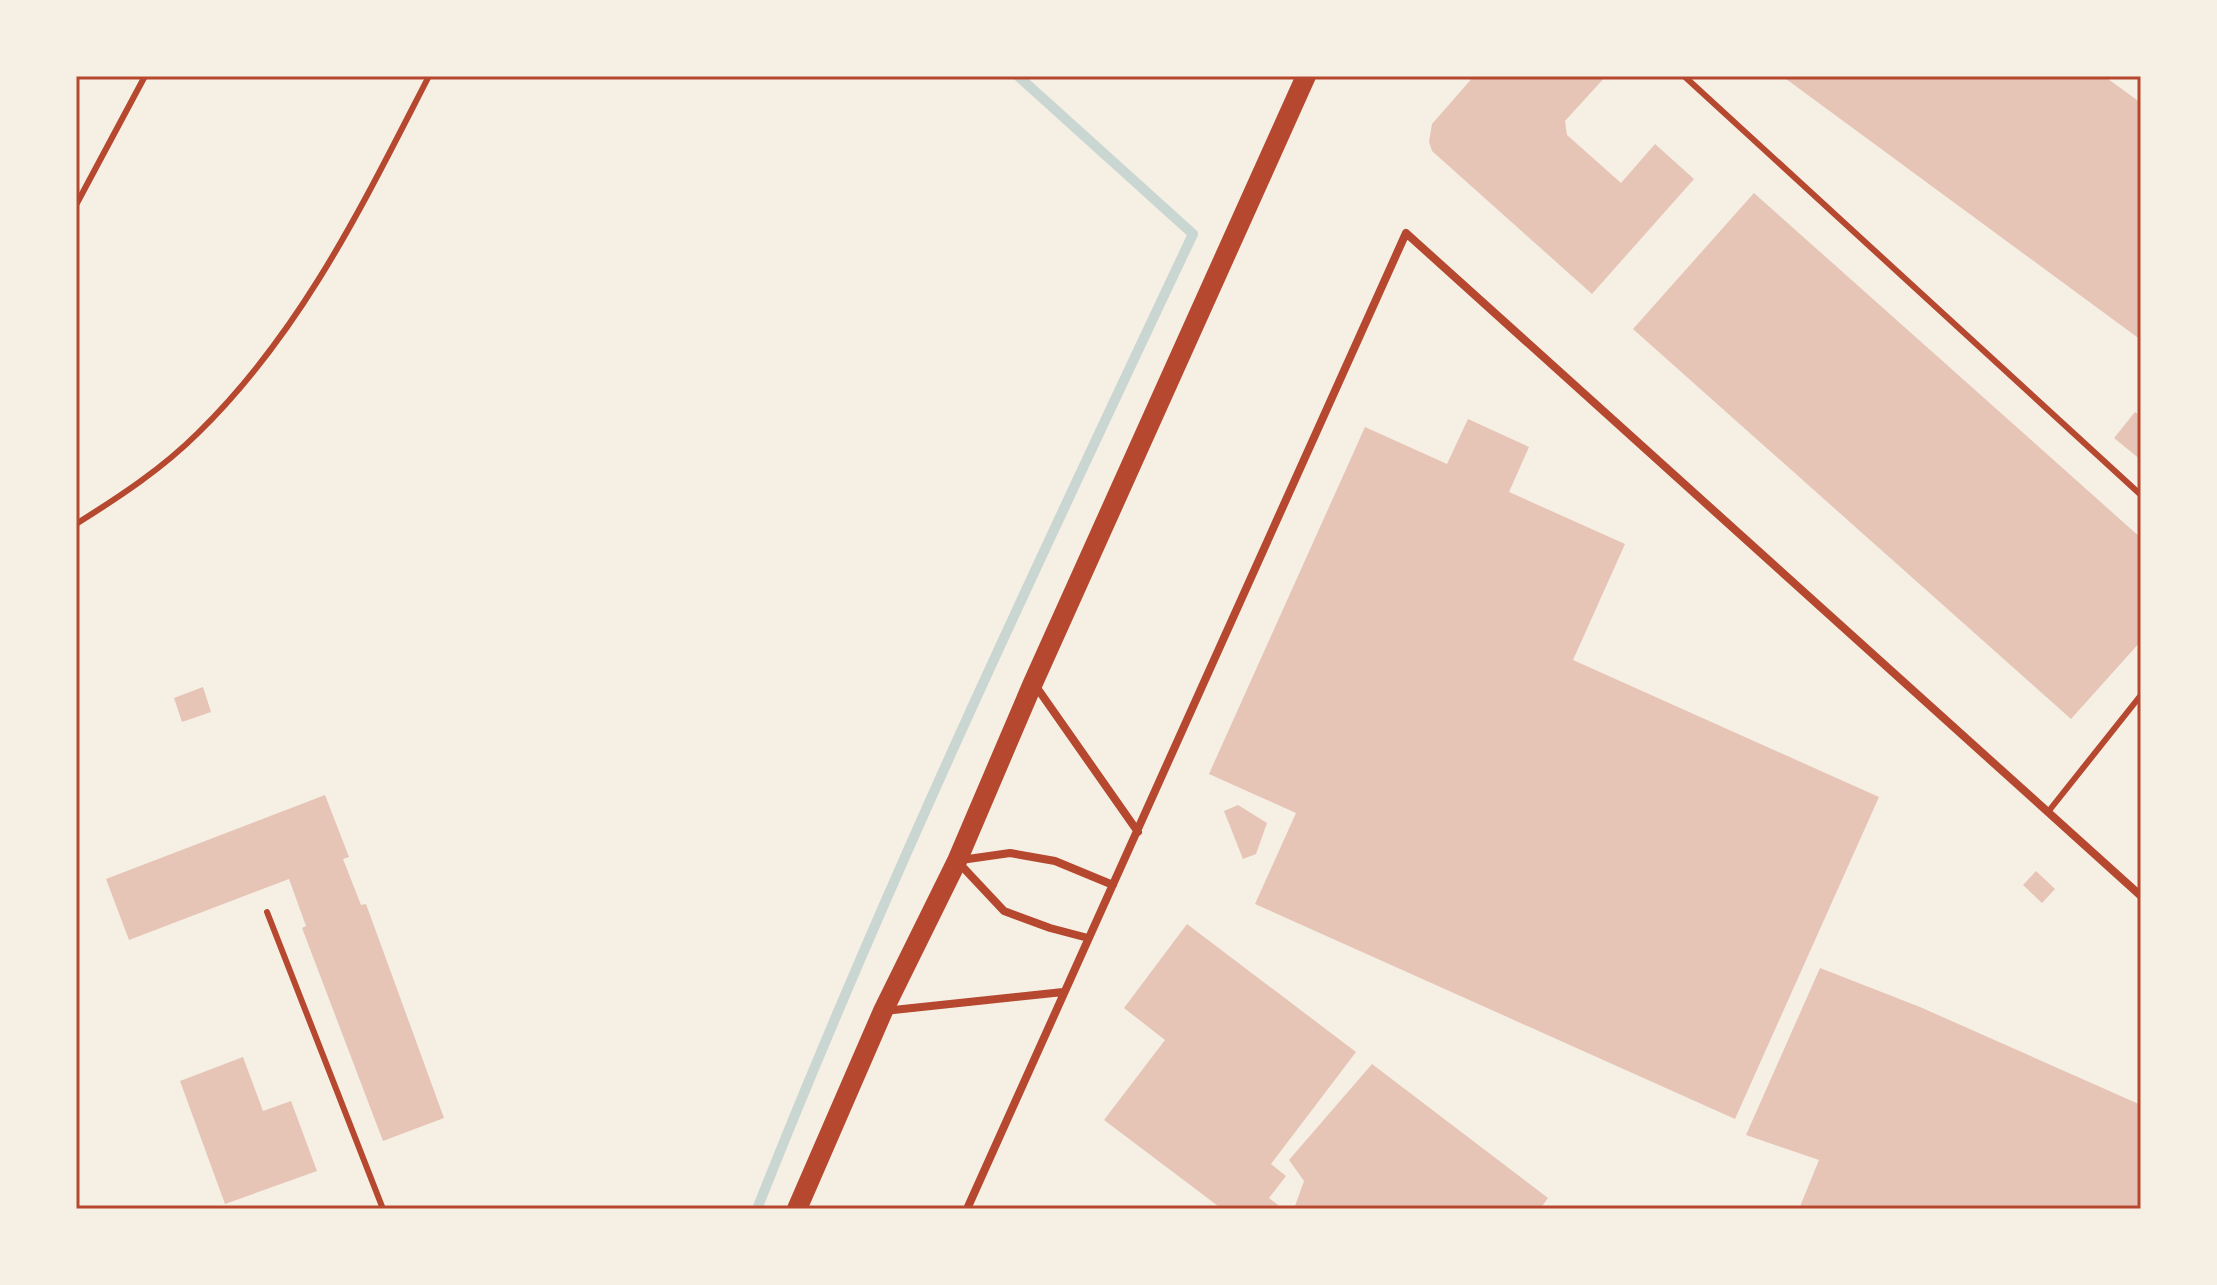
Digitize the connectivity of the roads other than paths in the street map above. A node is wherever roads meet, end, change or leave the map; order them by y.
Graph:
1 (145, 76) edge
2 (429, 76) edge
3 (1306, 76) edge
4 (1684, 76) edge
5 (76, 205) edge
6 (2141, 495) edge
7 (76, 524) edge
8 (1033, 683) junction
9 (2141, 695) edge
10 (2048, 812) junction
11 (1138, 832) junction
12 (957, 861) junction
13 (1113, 885) junction
14 (2141, 896) edge
15 (267, 912) dead end
16 (1088, 938) junction
17 (1063, 992) junction
18 (883, 1011) junction
19 (383, 1209) edge
20 (797, 1209) edge
21 (967, 1209) edge

1 - 5 lane
2 - 7 lane
3 - 8 main road
4 - 6 lane
8 - 11 street
8 - 12 main road
9 - 10 lane
10 - 11 street
10 - 14 street
11 - 13 street
12 - 13 street
12 - 16 street
12 - 18 main road
13 - 16 street
15 - 19 lane
16 - 17 street
17 - 18 street
17 - 21 street
18 - 20 main road

